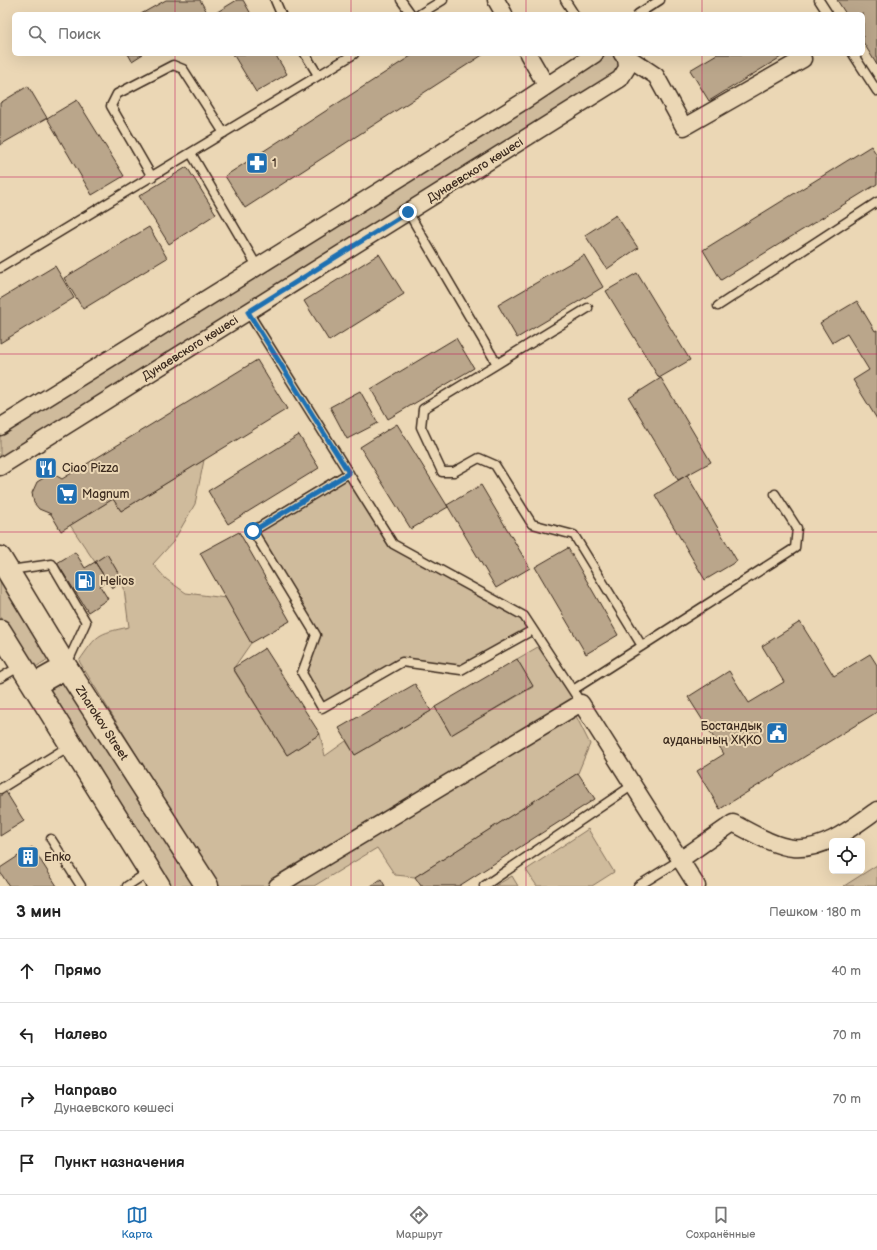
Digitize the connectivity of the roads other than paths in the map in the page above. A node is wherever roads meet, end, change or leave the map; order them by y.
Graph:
1 (275, 0) edge
2 (401, 0) edge
3 (442, 0) edge
4 (496, 0) edge
5 (565, 0) edge
6 (660, 0) edge
7 (819, 0) edge
8 (280, 12) edge
9 (410, 12) edge
10 (423, 12) edge
11 (503, 12) edge
12 (573, 12) edge
13 (641, 12) edge
14 (827, 12) edge
15 (306, 56) edge
16 (351, 56) edge
17 (529, 56) edge
18 (592, 56) edge
19 (624, 56) edge
20 (626, 56) edge
21 (855, 56) edge
22 (803, 59) dead end
23 (318, 75) junction
24 (546, 85) junction
25 (877, 91) edge
26 (224, 133) junction
27 (191, 153) junction
28 (152, 177) junction
29 (877, 202) edge
30 (408, 212) junction
31 (258, 266) junction
32 (0, 268) edge
33 (718, 306) dead end
34 (588, 308) dead end
35 (248, 312) junction
36 (497, 364) junction
37 (0, 427) edge
38 (0, 467) edge
39 (349, 473) junction
40 (775, 494) dead end
41 (4, 564) edge
42 (533, 630) junction
43 (0, 631) edge
44 (642, 646) junction
45 (22, 665) junction
46 (66, 667) junction
47 (0, 678) edge
48 (34, 685) junction
49 (577, 696) junction
50 (71, 745) junction
51 (633, 785) junction
52 (0, 790) edge
53 (877, 810) edge
54 (51, 839) dead end
55 (680, 860) junction
56 (155, 878) edge
57 (82, 886) edge
58 (127, 886) edge
59 (207, 886) edge
60 (277, 886) edge
61 (484, 886) edge
62 (638, 886) edge
63 (697, 886) edge

1 - 8 lane
2 - 9 lane
3 - 10 lane
4 - 11 street
5 - 12 lane
6 - 13 lane
7 - 14 lane
15 - 23 lane
16 - 23 lane
17 - 24 street
18 - 24 street
19 - 30 street, Дунаевского көшесі
20 - 22 street
21 - 25 lane
23 - 26 lane
24 - 31 street
26 - 27 lane
26 - 28 lane
27 - 28 lane
27 - 31 lane
28 - 32 lane
29 - 33 lane
30 - 35 street, Дунаевского көшесі
30 - 36 lane
31 - 37 street
34 - 36 lane
35 - 38 street, Дунаевского көшесі
35 - 39 lane
36 - 44 lane
39 - 42 lane
39 - 42 lane
40 - 44 lane
41 - 46 main road, Zharokov Street
41 - 46 lane
42 - 49 lane
43 - 45 main road
44 - 49 lane
45 - 47 lane
45 - 48 main road
46 - 48 main road
46 - 59 main road, Zharokov Street
48 - 50 main road
49 - 51 street
49 - 60 street
50 - 52 lane
50 - 56 main road
51 - 55 street
51 - 61 lane
53 - 55 street
54 - 57 lane
55 - 62 lane
55 - 63 street
56 - 58 lane

